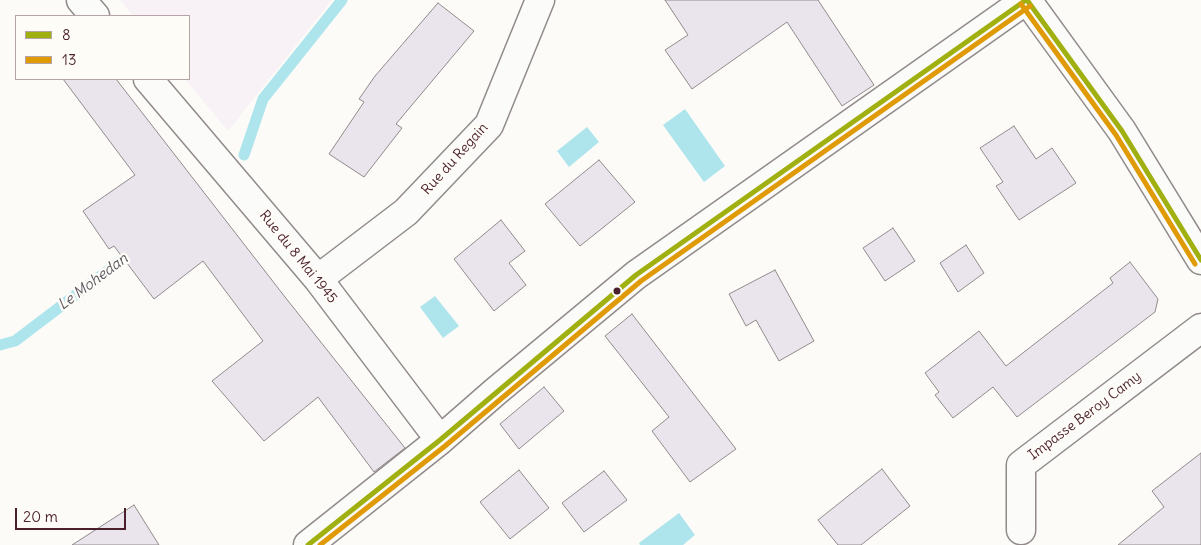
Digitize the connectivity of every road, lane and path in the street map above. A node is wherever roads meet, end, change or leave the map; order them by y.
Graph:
1 (81, 0) edge
2 (540, 0) edge
3 (1027, 0) edge
4 (94, 15) edge
5 (149, 80) edge
6 (1201, 260) edge
7 (318, 279) junction
8 (1201, 328) edge
9 (440, 440) junction
10 (1021, 530) dead end
11 (308, 545) edge

1 - 4 street
2 - 7 street, Rue du Regain
3 - 6 street
3 - 9 street
5 - 7 street, Rue du 8 Mai 1945
7 - 9 street, Rue du 8 Mai 1945
8 - 10 street, Impasse Beroy Camy
9 - 11 street

